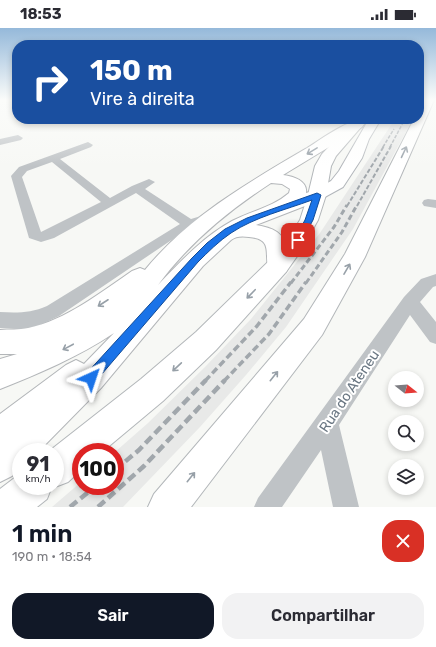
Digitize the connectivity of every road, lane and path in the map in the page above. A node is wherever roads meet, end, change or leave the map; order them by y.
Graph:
1 (357, 124) edge
2 (358, 124) edge
3 (372, 124) edge
4 (418, 124) edge
5 (18, 138) dead end
6 (0, 142) edge
7 (88, 145) dead end
8 (53, 158) junction
9 (268, 178) junction
10 (148, 182) dead end
11 (136, 188) junction
12 (317, 195) junction
13 (109, 203) junction
14 (278, 208) junction
15 (189, 224) junction
16 (220, 224) junction
17 (169, 256) junction
18 (278, 266) junction
19 (436, 280) edge
20 (410, 302) junction
21 (0, 320) edge
22 (139, 324) junction
23 (436, 336) edge
24 (0, 342) edge
25 (31, 363) junction
26 (0, 364) edge
27 (0, 374) edge
28 (327, 423) junction
29 (0, 435) edge
30 (64, 462) edge
31 (0, 464) edge
32 (23, 495) edge
33 (8, 507) edge
34 (167, 507) edge
35 (266, 507) edge
36 (346, 507) edge

1 -> 9 main road
2 - 12 main road
3 - 12 street
34 -> 4 main road
5 - 6 street
7 - 8 street
8 - 13 street
8 - 13 street
9 - 14 main road
9 - 16 main road
10 - 11 street
11 - 13 street
11 - 15 street
12 - 14 main road
12 - 18 main road
14 - 16 main road
15 - 16 street
15 - 21 street
16 - 17 main road
16 - 18 main road
16 - 22 main road
17 -> 24 main road
17 -> 25 main road
18 -> 30 main road
19 - 20 street, Rua do Ateneu
20 - 23 street
20 - 28 street, Rua do Ateneu
22 - 29 main road
22 - 31 main road
25 - 26 main road
25 - 27 main road
28 - 35 street, Rua do Ateneu
28 - 36 street
32 - 33 main road

